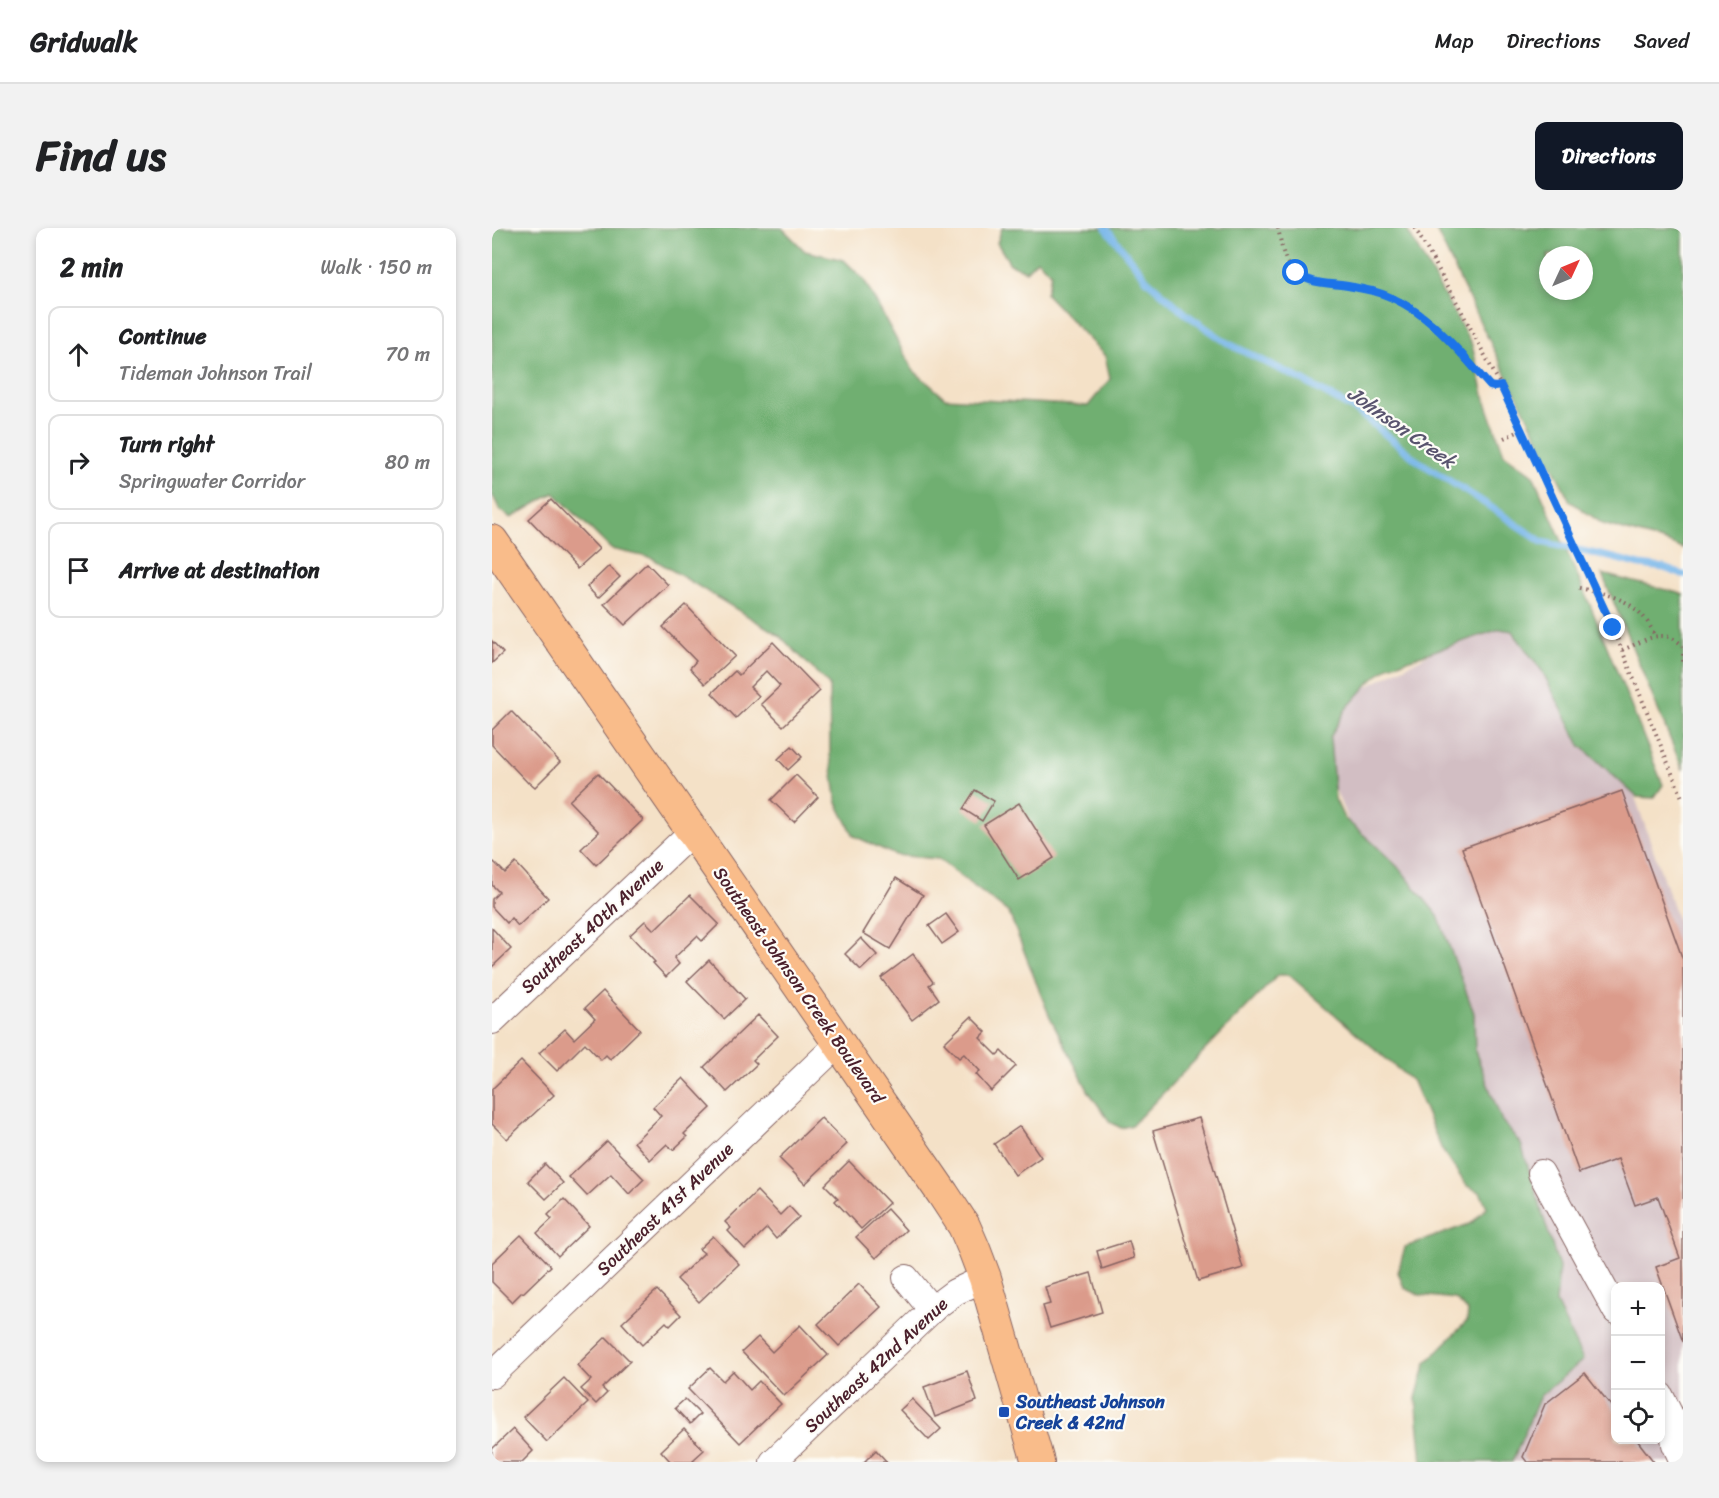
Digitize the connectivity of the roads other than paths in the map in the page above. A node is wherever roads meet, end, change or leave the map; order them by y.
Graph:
1 (492, 541) edge
2 (692, 832) junction
3 (492, 1022) edge
4 (839, 1043) junction
5 (1541, 1173) dead end
6 (906, 1278) dead end
7 (985, 1278) junction
8 (1611, 1302) edge
9 (932, 1310) junction
10 (492, 1375) edge
11 (1665, 1405) edge
12 (773, 1462) edge
13 (1038, 1462) edge
14 (1683, 1462) edge

1 - 2 main road, Southeast Johnson Creek Boulevard
2 - 3 street, Southeast 40th Avenue
2 - 4 main road, Southeast Johnson Creek Boulevard
4 - 7 main road, Southeast Johnson Creek Boulevard
4 - 10 street, Southeast 41st Avenue
5 - 8 street
6 - 9 street
7 - 9 street, Southeast 42nd Avenue
7 - 13 main road, Southeast Johnson Creek Boulevard
9 - 12 street, Southeast 42nd Avenue
11 - 14 street

